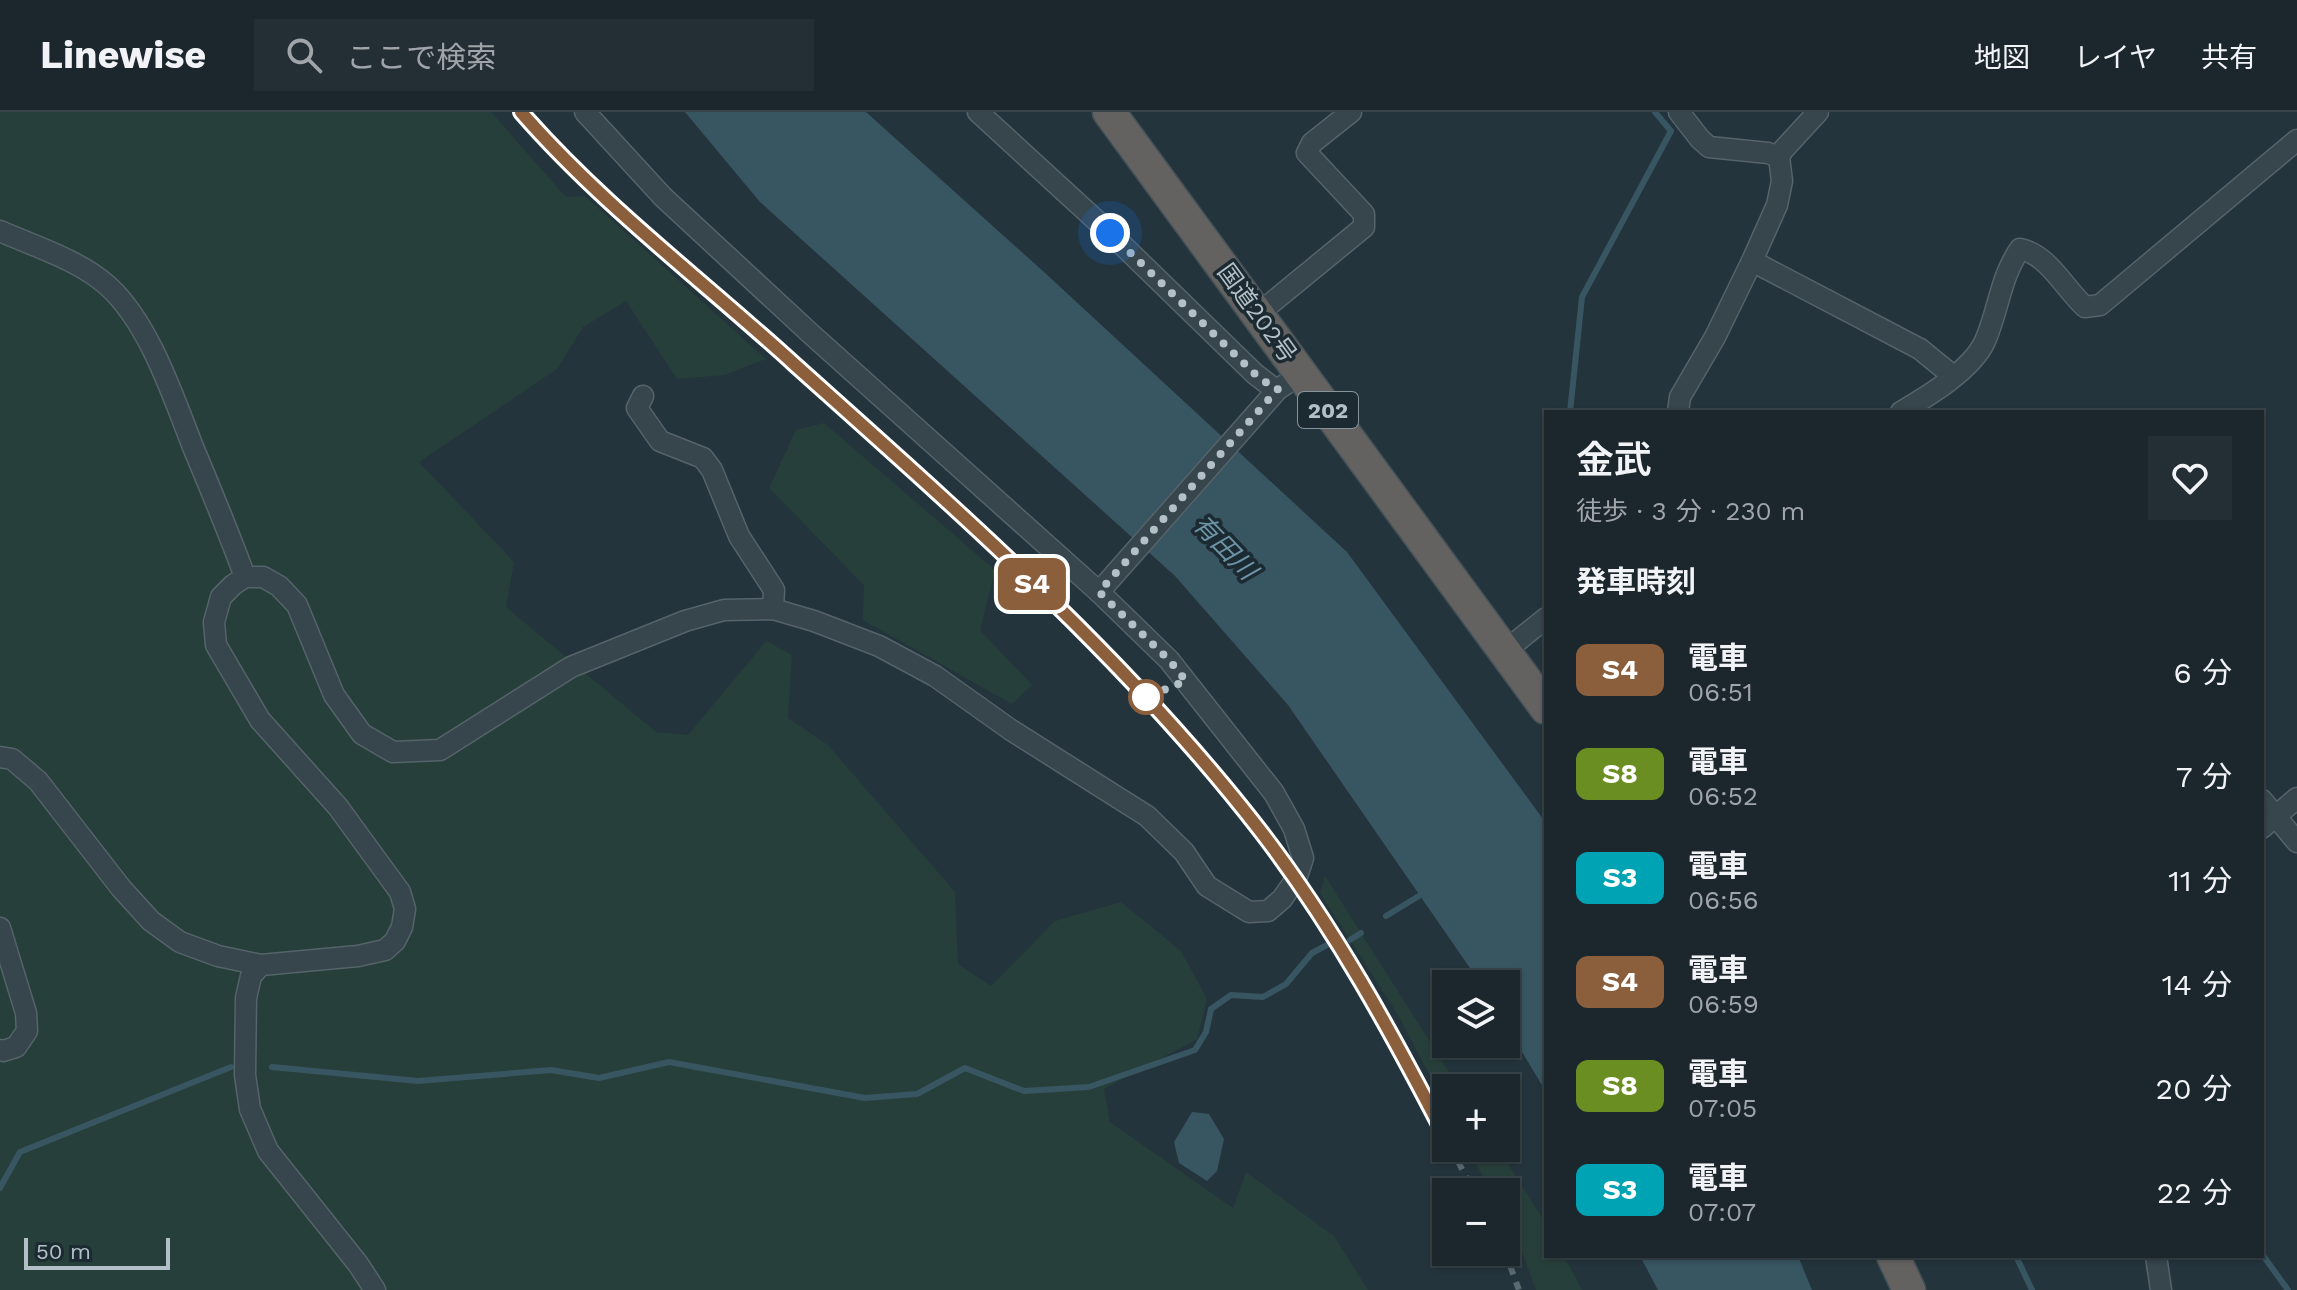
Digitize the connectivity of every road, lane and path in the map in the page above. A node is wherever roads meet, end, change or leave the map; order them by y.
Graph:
1 (585, 112) edge
2 (979, 112) edge
3 (1109, 112) edge
4 (1351, 112) edge
5 (1679, 112) edge
6 (1818, 112) edge
7 (2297, 140) edge
8 (1779, 157) junction
9 (0, 231) edge
10 (1752, 261) junction
11 (1258, 314) junction
12 (1953, 376) junction
13 (1290, 382) junction
14 (643, 396) dead end
15 (1927, 406) edge
16 (1678, 410) edge
17 (245, 577) junction
18 (1099, 592) junction
19 (773, 609) junction
20 (1544, 620) edge
21 (1505, 651) junction
22 (1544, 705) edge
23 (0, 757) edge
24 (2297, 798) edge
25 (2269, 822) edge
26 (2297, 842) edge
27 (0, 928) edge
28 (261, 965) junction
29 (0, 1050) edge
30 (1894, 1258) edge
31 (2156, 1258) edge
32 (375, 1290) edge
33 (1909, 1290) edge
34 (2161, 1290) edge

1 - 18 street
2 - 13 street
3 - 11 highway, 国道202号 / 202
4 - 11 street
5 - 8 street
6 - 8 street
7 - 12 street
8 - 10 street
9 - 17 street
10 - 12 street
10 - 16 street
11 - 13 highway, 国道202号 / 202
12 - 15 street
13 - 18 street
13 - 21 highway, 国道202号 / 202
14 - 19 street
17 - 19 street
17 - 28 street
18 - 19 street
20 - 21 street
21 - 22 highway, 国道202号 / 202
23 - 28 street
24 - 25 street
25 - 26 street
27 - 29 street
28 - 32 street
30 - 33 highway
31 - 34 street

